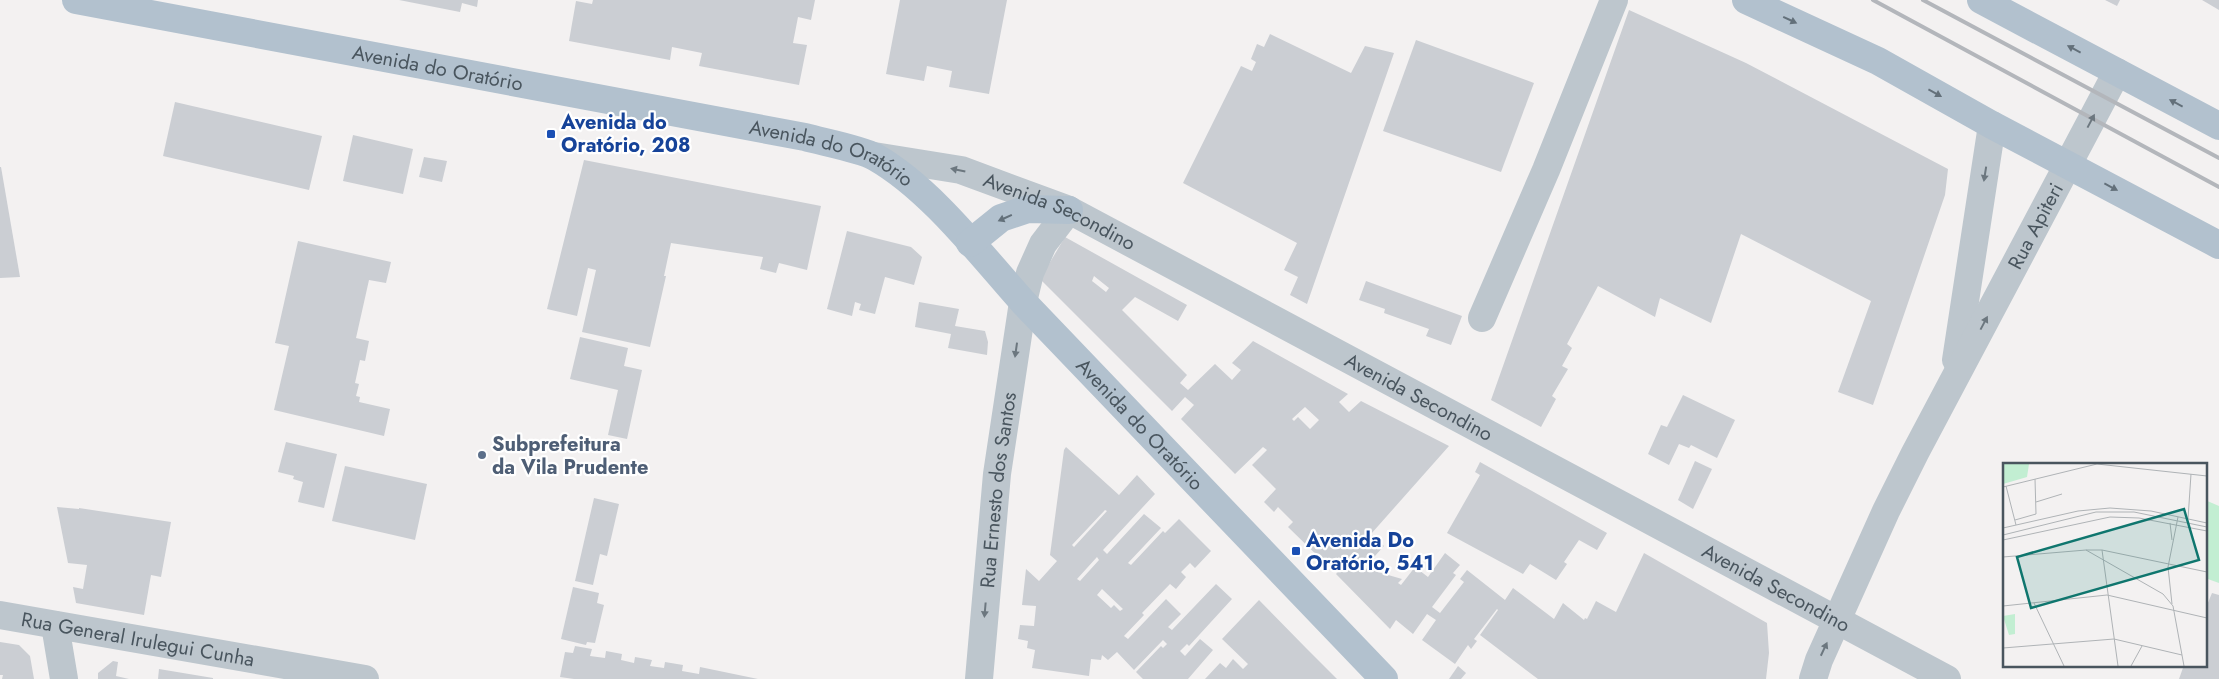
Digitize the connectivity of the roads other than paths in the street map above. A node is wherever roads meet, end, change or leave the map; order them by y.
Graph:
1 (76, 0) edge
2 (1614, 0) edge
3 (1746, 0) edge
4 (1981, 0) edge
5 (2117, 72) junction
6 (1992, 125) junction
7 (2219, 126) edge
8 (874, 156) junction
9 (2068, 164) junction
10 (1069, 210) junction
11 (970, 243) junction
12 (2219, 245) edge
13 (1023, 302) junction
14 (1482, 318) dead end
15 (1953, 381) junction
16 (0, 615) edge
17 (1838, 621) junction
18 (55, 624) junction
19 (64, 679) edge
20 (365, 679) edge
21 (978, 679) edge
22 (1384, 679) edge
23 (1813, 679) edge
24 (1948, 679) edge

1 - 8 main road, Avenida do Oratório
2 - 14 street
3 -> 6 main road
5 -> 4 main road
7 -> 5 main road
9 -> 5 street, Rua Apiteri
6 - 9 main road
6 -> 15 street, Rua Apiteri
10 -> 8 street, Avenida Secondino
8 - 11 main road, Avenida do Oratório
9 -> 12 main road
15 -> 9 street, Rua Apiteri
10 -> 11 main road
10 - 13 street, Rua Ernesto dos Santos
10 - 17 street, Avenida Secondino
11 - 13 main road, Avenida do Oratório
13 -> 21 street, Rua Ernesto dos Santos
13 - 22 main road, Avenida do Oratório
15 - 17 street, Rua Apiteri
16 - 18 street, Rua General Irulegui Cunha
23 -> 17 street, Rua Apiteri
17 - 24 street, Avenida Secondino
18 - 19 street
18 - 20 street, Rua General Irulegui Cunha

